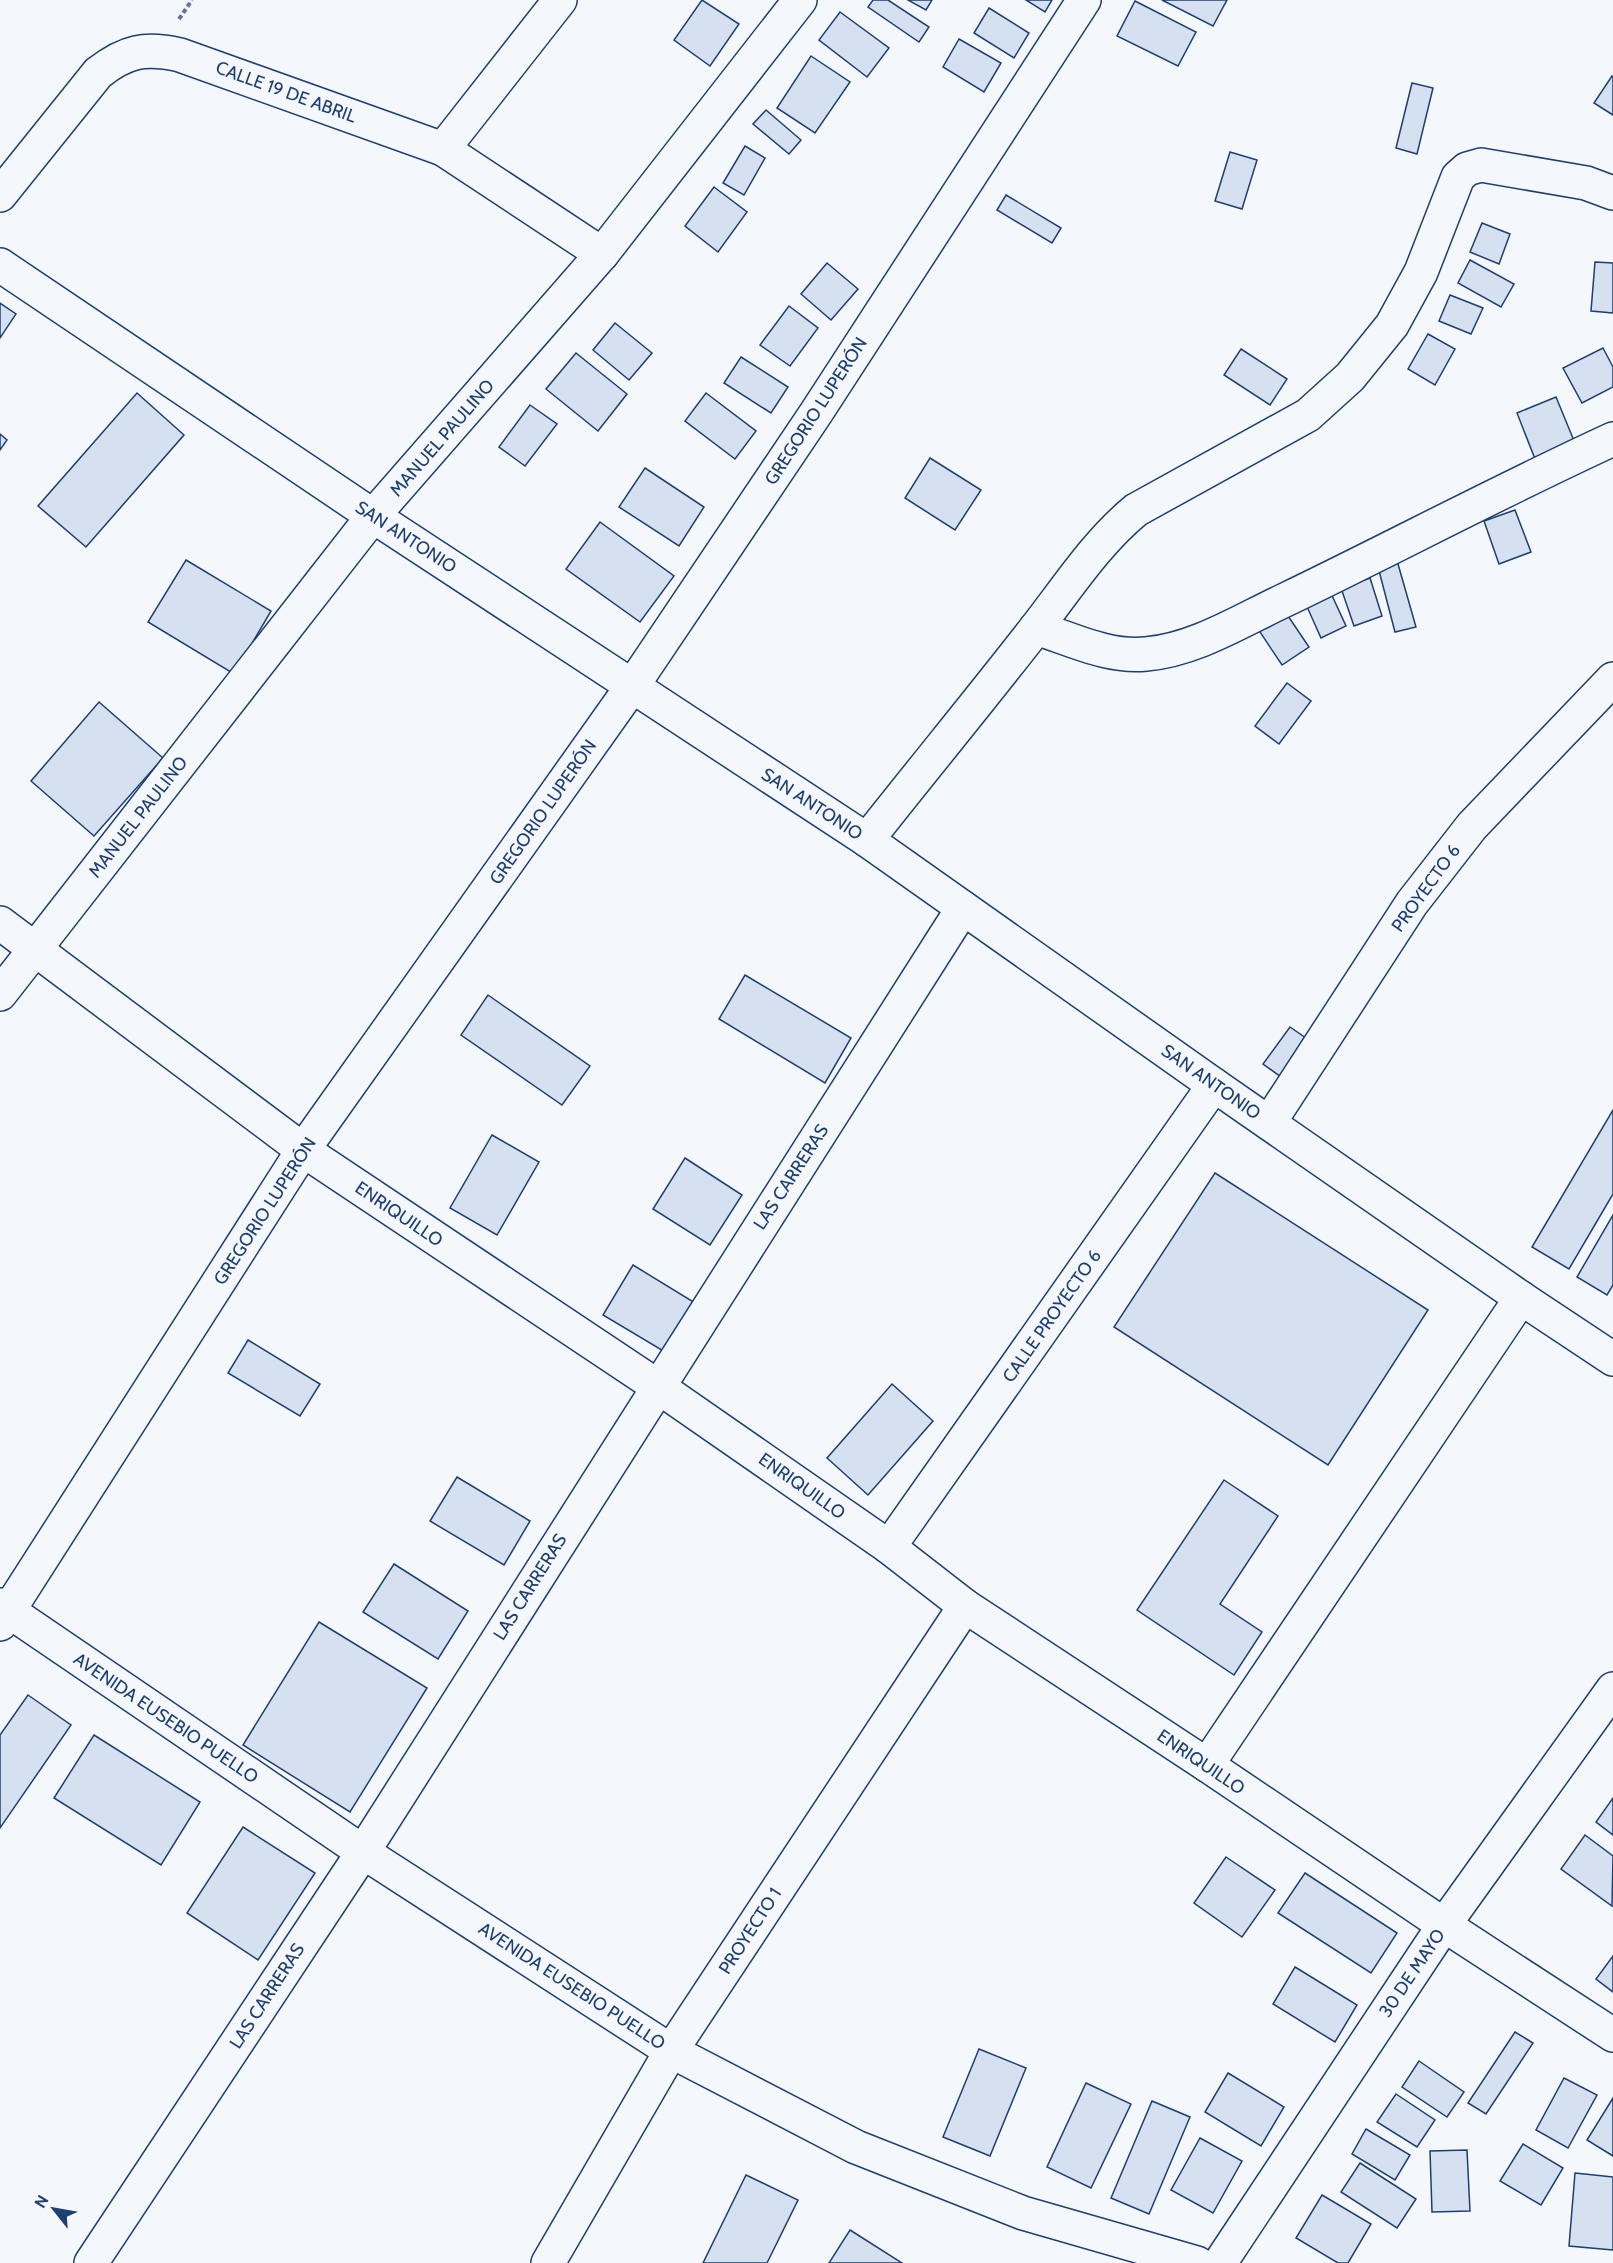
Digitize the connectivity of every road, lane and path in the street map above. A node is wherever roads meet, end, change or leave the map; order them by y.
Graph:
1 (560, 0) edge
2 (801, 0) edge
3 (1084, 0) edge
4 (443, 148) junction
5 (1613, 193) edge
6 (0, 195) edge
7 (602, 254) junction
8 (0, 265) edge
9 (1613, 439) edge
10 (373, 516) junction
11 (1036, 628) junction
12 (1612, 682) edge
13 (633, 685) junction
14 (867, 840) junction
15 (963, 908) junction
16 (0, 923) edge
17 (36, 948) junction
18 (0, 994) edge
19 (1214, 1084) junction
20 (1269, 1123) junction
21 (303, 1150) junction
22 (1521, 1298) junction
23 (1613, 1359) edge
24 (657, 1386) junction
25 (889, 1547) junction
26 (965, 1606) junction
27 (3, 1613) edge
28 (1613, 1689) edge
29 (1207, 1765) junction
30 (363, 1852) junction
31 (1444, 1925) junction
32 (1613, 2035) edge
33 (671, 2051) junction
34 (91, 2263) edge
35 (548, 2263) edge
36 (1197, 2263) edge
37 (1220, 2263) edge

1 - 4 street
2 - 7 street, MANUEL PAULINO
3 - 13 street, GREGORIO LUPERÓN
4 - 6 street, CALLE 19 DE ABRIL
4 - 7 street, CALLE 19 DE ABRIL
5 - 11 street
7 - 10 street, MANUEL PAULINO
8 - 10 street, SAN ANTONIO
9 - 11 street
10 - 13 street, SAN ANTONIO
10 - 17 street, MANUEL PAULINO
11 - 14 street
12 - 20 street, PROYECTO 6
13 - 14 street, SAN ANTONIO
13 - 21 street, GREGORIO LUPERÓN
14 - 15 street, SAN ANTONIO
15 - 19 street, SAN ANTONIO
15 - 24 street, LAS CARRERAS
16 - 17 street, ENRIQUILLO
17 - 18 street, MANUEL PAULINO
17 - 21 street, ENRIQUILLO
19 - 20 street, SAN ANTONIO
19 - 25 street, CALLE PROYECTO 6
20 - 22 street, SAN ANTONIO
21 - 24 street, ENRIQUILLO
21 - 27 street, GREGORIO LUPERÓN
22 - 23 street, SAN ANTONIO
22 - 29 street
24 - 25 street, ENRIQUILLO
24 - 30 street, LAS CARRERAS
25 - 26 street, ENRIQUILLO
26 - 29 street, ENRIQUILLO
26 - 33 street, PROYECTO 1
27 - 30 street, AVENIDA EUSEBIO PUELLO
28 - 31 street, 30 DE MAYO
29 - 31 street, ENRIQUILLO
30 - 33 street, AVENIDA EUSEBIO PUELLO
30 - 34 street, LAS CARRERAS
31 - 32 street, ENRIQUILLO
31 - 37 street, 30 DE MAYO
33 - 35 street, PROYECTO 1
33 - 36 street, AVENIDA EUSEBIO PUELLO

